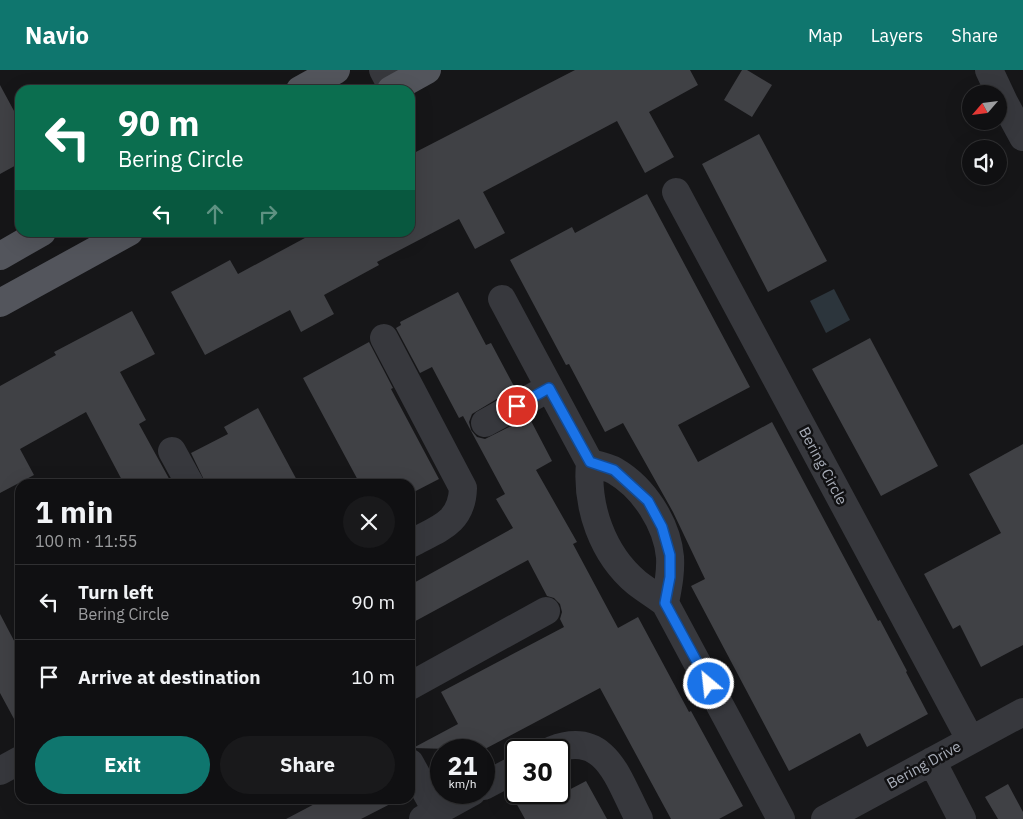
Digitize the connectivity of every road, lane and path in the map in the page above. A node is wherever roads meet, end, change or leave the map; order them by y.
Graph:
1 (336, 70) edge
2 (427, 70) edge
3 (989, 70) edge
4 (389, 83) edge
5 (309, 85) edge
6 (994, 85) edge
7 (1008, 114) edge
8 (1023, 137) edge
9 (676, 192) dead end
10 (33, 237) edge
11 (120, 237) edge
12 (0, 256) edge
13 (502, 300) dead end
14 (0, 303) edge
15 (384, 338) dead end
16 (549, 388) junction
17 (485, 423) dead end
18 (172, 451) dead end
19 (590, 462) junction
20 (187, 479) edge
21 (415, 541) edge
22 (665, 603) junction
23 (546, 611) dead end
24 (415, 683) edge
25 (1023, 712) edge
26 (970, 739) junction
27 (570, 745) edge
28 (932, 761) junction
29 (15, 763) edge
30 (0, 771) edge
31 (415, 776) edge
32 (450, 804) edge
33 (430, 815) edge
34 (639, 819) edge
35 (781, 819) edge
36 (825, 819) edge
37 (962, 819) edge

1 - 5 main road
2 - 4 main road
3 - 6 street
7 - 8 street
9 - 26 street, Bering Circle
10 - 12 main road
11 - 14 main road
13 - 16 street
15 - 21 street
16 - 17 street
16 - 19 street
18 - 20 street
19 - 22 street
19 - 22 street
22 - 35 street
23 - 24 street
25 - 26 street, Bering Drive
26 - 28 street, Bering Drive
27 - 34 street
28 - 36 street, Bering Drive
28 - 37 street
29 - 30 street
31 - 33 street
32 - 33 street

